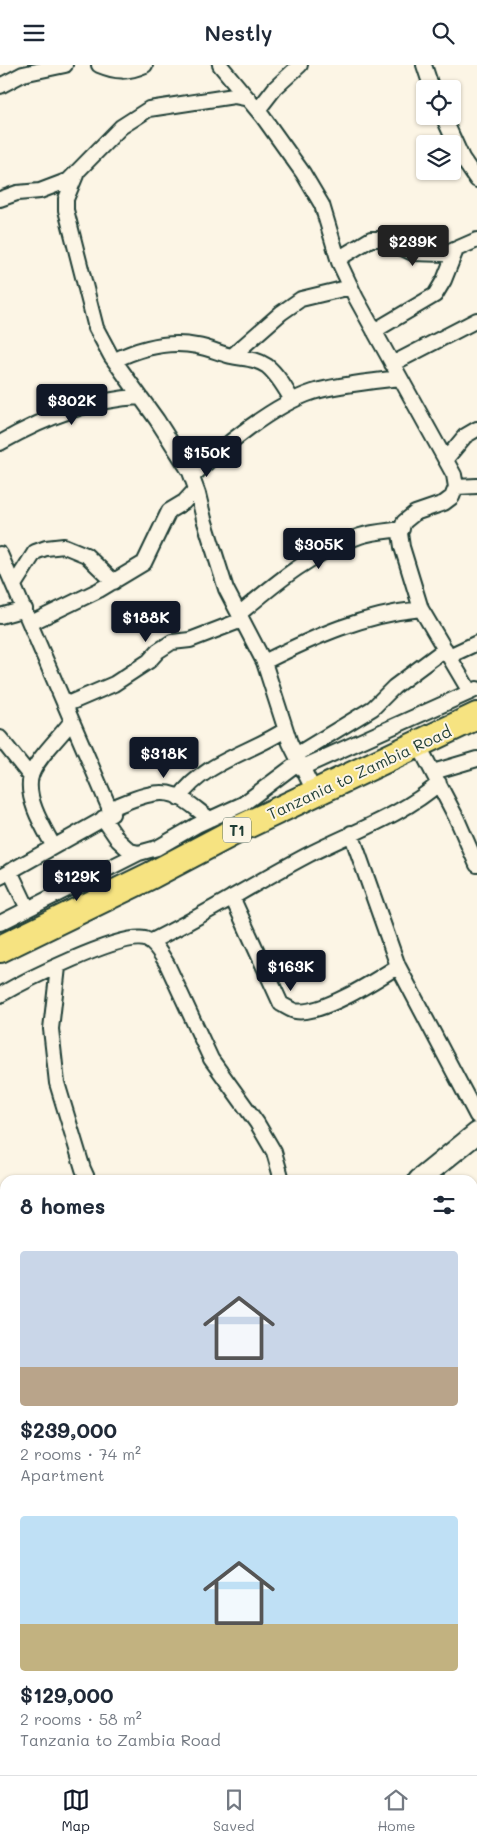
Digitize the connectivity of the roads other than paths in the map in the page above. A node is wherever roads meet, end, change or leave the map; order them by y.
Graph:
1 (65, 65) edge
2 (98, 65) edge
3 (145, 65) edge
4 (220, 65) edge
5 (300, 65) edge
6 (424, 65) edge
7 (429, 80) edge
8 (0, 86) edge
9 (254, 105) junction
10 (447, 125) edge
11 (76, 175) junction
12 (476, 175) edge
13 (2, 196) edge
14 (477, 240) edge
15 (456, 250) junction
16 (338, 259) junction
17 (351, 287) junction
18 (477, 320) edge
19 (374, 331) junction
20 (232, 356) junction
21 (114, 360) junction
22 (392, 364) junction
23 (400, 379) junction
24 (140, 397) junction
25 (292, 400) junction
26 (477, 429) edge
27 (0, 443) edge
28 (446, 459) junction
29 (194, 483) junction
30 (477, 486) edge
31 (456, 487) junction
32 (402, 529) junction
33 (0, 554) edge
34 (114, 582) junction
35 (14, 585) junction
36 (25, 609) junction
37 (421, 609) junction
38 (1, 616) edge
39 (241, 617) junction
40 (31, 623) junction
41 (0, 630) edge
42 (477, 643) edge
43 (447, 653) junction
44 (264, 662) junction
45 (475, 699) edge
46 (65, 705) junction
47 (71, 723) junction
48 (284, 730) junction
49 (0, 738) edge
50 (418, 744) junction
51 (477, 759) edge
52 (298, 762) junction
53 (31, 777) junction
54 (436, 778) junction
55 (315, 793) junction
56 (179, 798) junction
57 (106, 813) junction
58 (210, 819) junction
59 (351, 833) junction
60 (53, 845) junction
61 (139, 853) junction
62 (475, 857) edge
63 (5, 874) edge
64 (232, 897) junction
65 (28, 909) junction
66 (0, 923) edge
67 (150, 942) junction
68 (0, 949) edge
69 (398, 966) junction
70 (58, 967) junction
71 (0, 995) edge
72 (477, 1116) edge
73 (477, 1133) edge
74 (86, 1175) edge
75 (281, 1175) edge
76 (425, 1175) edge

1 - 8 street
2 - 3 street
4 - 9 street
5 - 9 street
6 - 7 street
9 - 11 street
9 - 16 street
10 - 12 street
11 - 13 street
11 - 21 street
14 - 15 street
15 - 16 street
15 - 19 street
16 - 17 street
17 - 19 street
17 - 20 street
18 - 22 street
19 - 22 street
20 - 21 street
20 - 25 street
21 - 24 street
22 - 23 street
23 - 25 street
23 - 28 street
24 - 27 street
24 - 29 street
25 - 29 street
26 - 28 street
28 - 31 street
29 - 34 street
29 - 39 street
30 - 31 street
31 - 32 street
32 - 37 street
32 - 39 street
33 - 35 street
34 - 35 street
34 - 40 street
35 - 36 street
36 - 38 street
36 - 40 street
37 - 43 street
37 - 44 street
38 - 41 street
39 - 44 street
39 - 46 street
40 - 46 street
42 - 43 street
43 - 45 street
43 - 52 street
44 - 48 street
45 - 50 highway, Tanzania to Zambia Road / T1
45 - 52 street
46 - 47 street
47 - 53 street
47 - 57 street
48 - 52 street
48 - 56 street
49 - 53 street
50 - 54 street
50 - 55 highway, Tanzania to Zambia Road / T1
51 - 54 street
52 - 55 street
52 - 58 street
53 - 60 street
54 - 59 street
54 - 62 street
55 - 68 highway, Tanzania to Zambia Road / T1
56 - 57 street
56 - 58 street
57 - 60 street
57 - 61 street
58 - 61 street
59 - 64 street
59 - 69 street
60 - 63 street
61 - 65 street
63 - 65 street
64 - 67 street
64 - 69 street
65 - 66 street
67 - 70 street
67 - 75 street
69 - 72 street
70 - 71 street
70 - 74 street
73 - 76 street

